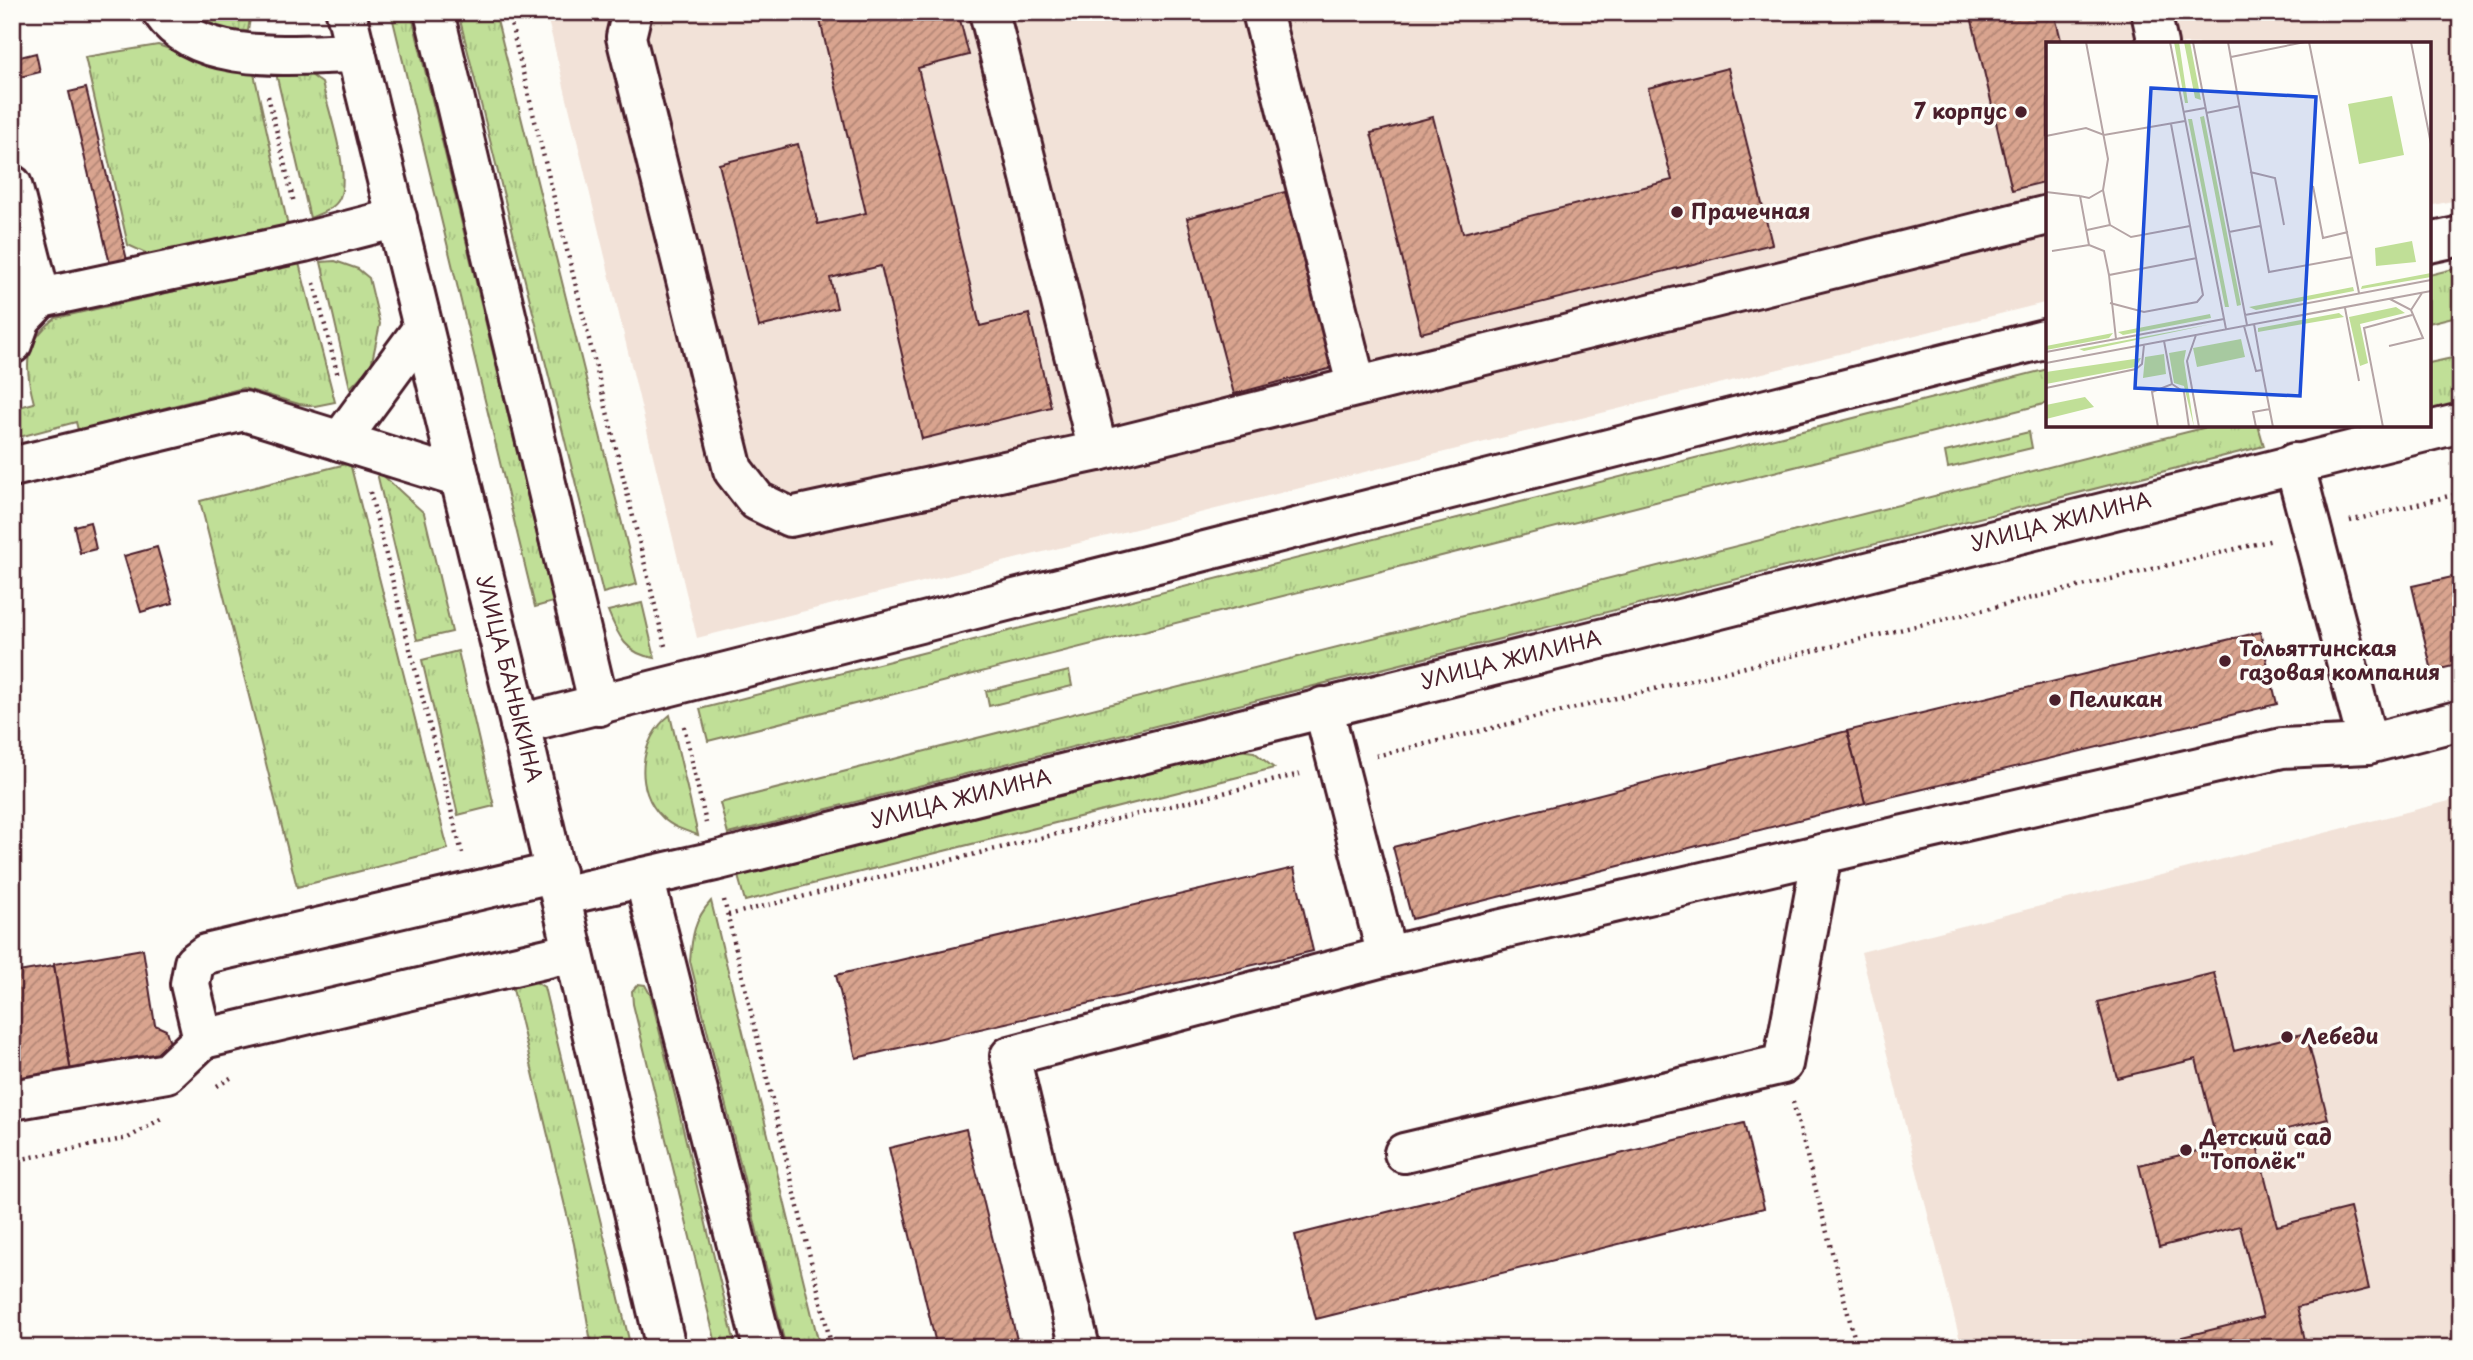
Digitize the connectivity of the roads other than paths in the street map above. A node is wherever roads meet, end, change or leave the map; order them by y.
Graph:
1 (162, 12) edge
2 (346, 12) edge
3 (434, 12) edge
4 (632, 12) edge
5 (989, 12) edge
6 (1262, 12) edge
7 (2151, 12) edge
8 (2158, 42) edge
9 (356, 53) junction
10 (12, 185) edge
11 (2046, 215) edge
12 (397, 218) junction
13 (2461, 236) edge
14 (2431, 243) edge
15 (41, 298) junction
16 (423, 328) junction
17 (2046, 339) edge
18 (12, 344) edge
19 (1356, 384) junction
20 (2461, 423) edge
21 (2430, 427) edge
22 (2431, 427) edge
23 (351, 438) junction
24 (2331, 440) edge
25 (1098, 451) junction
26 (2294, 463) junction
27 (12, 467) edge
28 (460, 478) junction
29 (599, 706) junction
30 (1323, 707) junction
31 (2461, 720) edge
32 (520, 724) junction
33 (2368, 744) junction
34 (1822, 854) junction
35 (644, 877) junction
36 (558, 884) junction
37 (573, 953) junction
38 (1387, 956) junction
39 (203, 1039) junction
40 (12, 1100) edge
41 (1404, 1153) dead end
42 (666, 1348) edge
43 (763, 1348) edge
44 (1080, 1348) edge

1 - 9 main road
2 - 9 main road, УЛИЦА БАНЫКИНА
3 - 29 main road
4 - 25 main road
5 - 25 main road
6 - 19 main road
7 - 8 main road
9 - 12 main road, УЛИЦА БАНЫКИНА
10 - 15 main road
11 - 19 main road
12 - 15 main road
12 - 16 main road, УЛИЦА БАНЫКИНА
13 - 14 main road
15 - 18 main road
16 - 23 main road
16 - 28 main road, УЛИЦА БАНЫКИНА
17 - 29 main road
19 - 25 main road
20 - 22 main road, УЛИЦА ЖИЛИНА
21 - 24 main road, УЛИЦА ЖИЛИНА
23 - 27 main road
23 - 28 main road
24 - 26 main road, УЛИЦА ЖИЛИНА
26 - 30 main road, УЛИЦА ЖИЛИНА
26 - 33 main road
28 - 32 main road, УЛИЦА БАНЫКИНА
29 - 32 main road
30 - 35 main road, УЛИЦА ЖИЛИНА
30 - 38 main road
31 - 33 main road
32 - 36 main road, УЛИЦА БАНЫКИНА
33 - 34 main road
34 - 38 main road
34 - 41 main road
35 - 36 main road, УЛИЦА ЖИЛИНА
35 - 43 main road
36 - 37 main road, УЛИЦА БАНЫКИНА
36 - 39 main road, УЛИЦА ЖИЛИНА
37 - 39 main road
37 - 42 main road, УЛИЦА БАНЫКИНА
38 - 44 main road
39 - 40 main road

